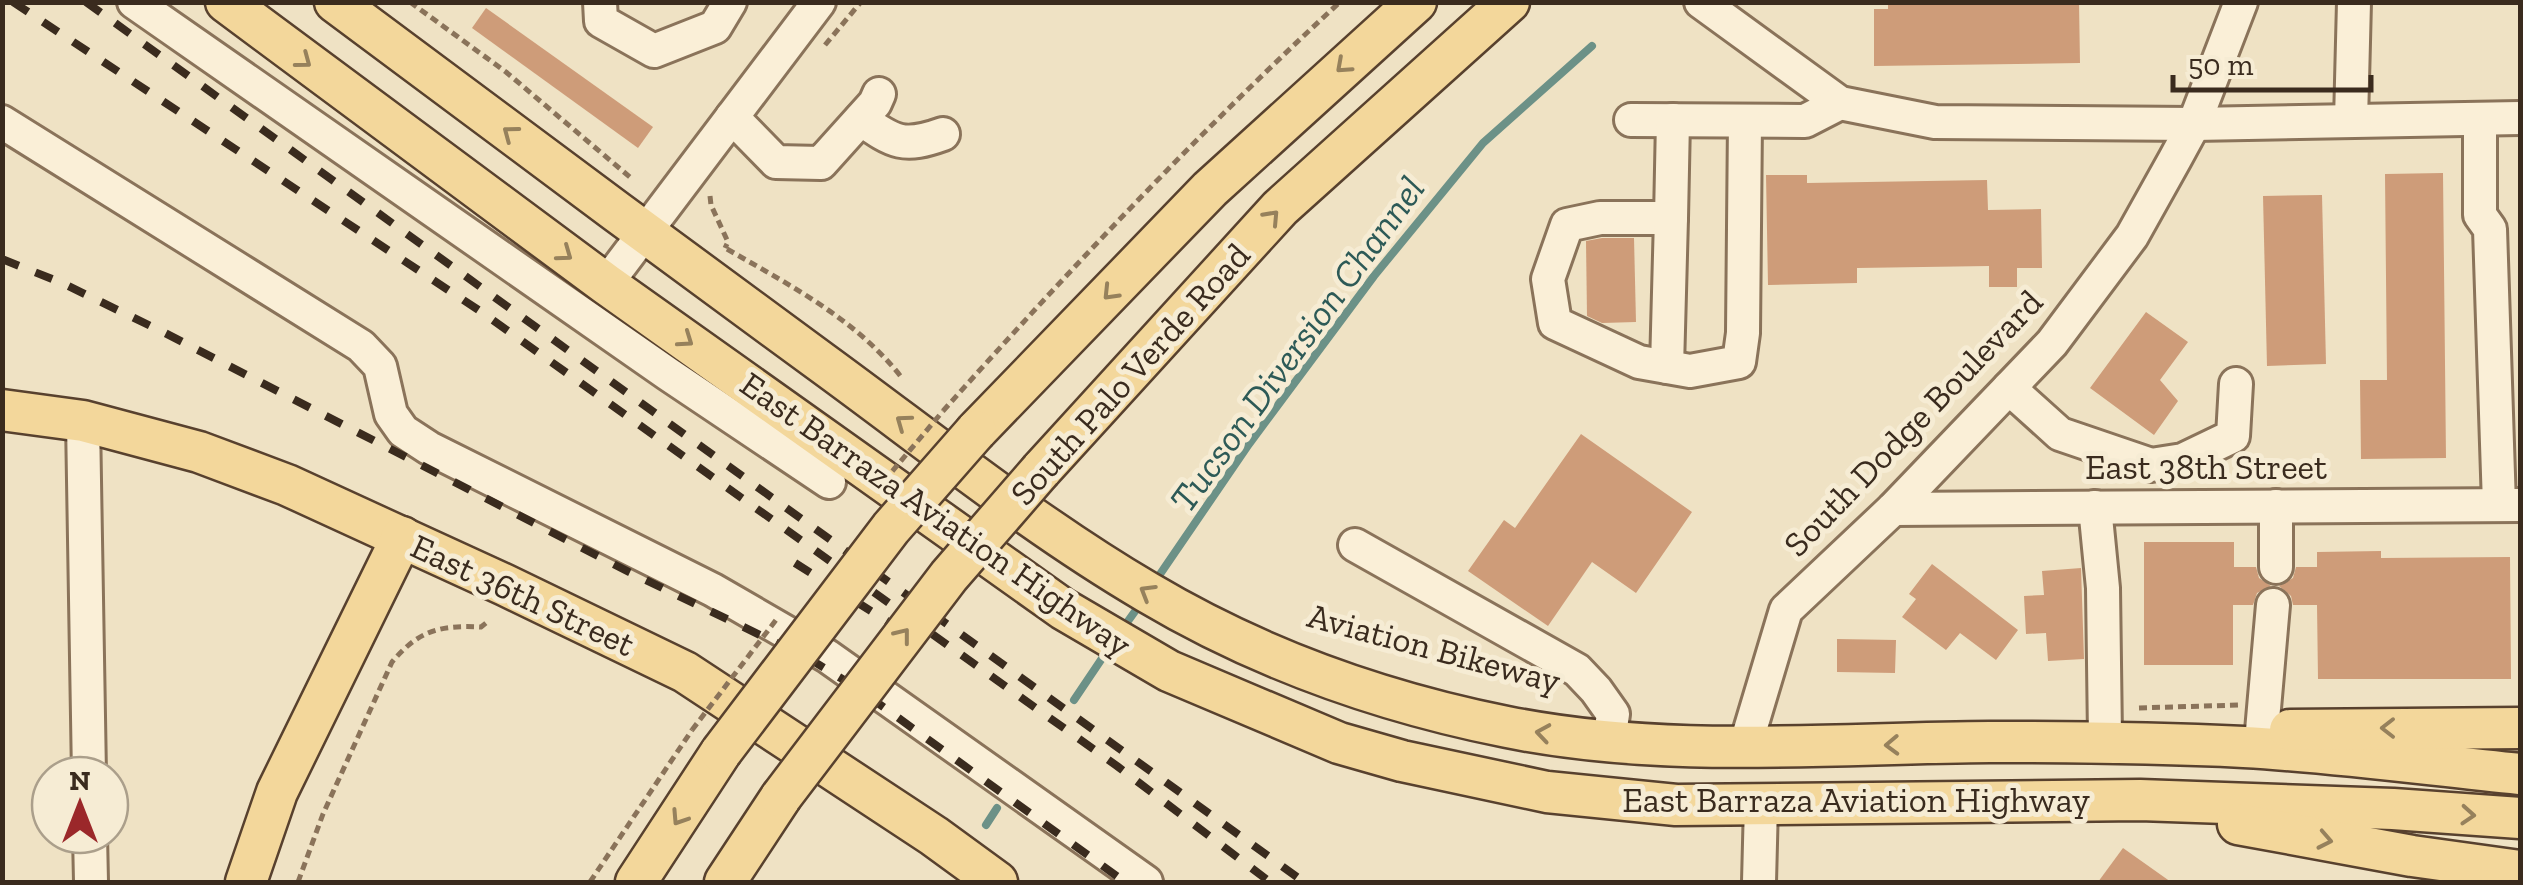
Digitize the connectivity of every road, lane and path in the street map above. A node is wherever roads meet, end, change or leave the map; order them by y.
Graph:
1 (134, 2) edge
2 (226, 2) edge
3 (335, 2) edge
4 (410, 2) edge
5 (600, 2) edge
6 (730, 2) edge
7 (819, 2) edge
8 (1340, 2) edge
9 (1416, 2) edge
10 (1508, 2) edge
11 (1701, 2) edge
12 (2241, 2) edge
13 (2354, 2) edge
14 (1840, 102) junction
15 (732, 118) junction
16 (2520, 118) edge
17 (2480, 119) junction
18 (1631, 120) dead end
19 (1673, 120) junction
20 (1746, 120) junction
21 (2351, 121) junction
22 (2, 122) edge
23 (2194, 124) junction
24 (944, 134) dead end
25 (634, 181) dead end
26 (714, 186) dead end
27 (1671, 218) junction
28 (645, 233) junction
29 (725, 248) dead end
30 (606, 284) junction
31 (1667, 367) junction
32 (2236, 384) dead end
33 (2009, 388) junction
34 (2, 410) edge
35 (83, 421) junction
36 (960, 421) junction
37 (829, 482) dead end
38 (2510, 505) edge
39 (2276, 506) junction
40 (2095, 507) junction
41 (1892, 509) junction
42 (402, 537) junction
43 (1355, 545) dead end
44 (2276, 567) dead end
45 (2274, 605) dead end
46 (486, 623) dead end
47 (1222, 696) junction
48 (2520, 728) edge
49 (2262, 731) junction
50 (2105, 738) junction
51 (706, 741) junction
52 (1609, 742) junction
53 (1990, 742) junction
54 (1745, 747) junction
55 (89, 755) edge
56 (2520, 774) edge
57 (1761, 804) junction
58 (1986, 804) junction
59 (2520, 818) edge
60 (90, 855) edge
61 (2520, 872) edge
62 (91, 882) edge
63 (246, 882) edge
64 (298, 882) edge
65 (590, 882) edge
66 (636, 882) edge
67 (725, 882) edge
68 (997, 882) edge
69 (1146, 882) edge
70 (1759, 882) edge

1 - 37 street
2 -> 30 main road, East Barraza Aviation Highway
28 -> 3 main road, East Barraza Aviation Highway
4 - 25 path
5 - 6 street
7 - 15 street
8 - 36 path
9 -> 36 main road, South Palo Verde Road
67 -> 10 main road, South Palo Verde Road, bridge
11 - 14 street
12 - 23 street, South Dodge Boulevard
13 - 21 street
14 - 20 street
14 - 23 street
15 - 24 street
15 - 28 street
16 - 17 street
17 - 21 street
17 - 38 street
18 - 19 street
19 - 20 street
19 - 27 street
20 - 31 street
21 - 23 street
22 - 69 street
23 - 33 street, South Dodge Boulevard
26 - 29 path
27 - 31 street
27 - 31 street
28 - 30 street
52 -> 28 main road, East Barraza Aviation Highway
30 -> 47 main road, East Barraza Aviation Highway
32 - 33 street
33 - 41 street, South Dodge Boulevard
34 - 35 main road, East 36th Street
35 - 42 main road, East 36th Street
35 - 55 street
36 - 51 main road, South Palo Verde Road, bridge
38 - 39 street, East 38th Street
39 - 40 street, East 38th Street
39 - 44 street
40 - 41 street, East 38th Street
40 - 50 street
41 - 54 street, South Dodge Boulevard
42 - 63 main road
42 - 68 main road, East 36th Street
43 - 52 street
45 - 49 street
46 - 64 path
47 - 54 main road
47 - 57 main road, East Barraza Aviation Highway
48 -> 49 main road
49 - 50 main road
50 - 53 main road
51 - 65 path
51 -> 66 main road, South Palo Verde Road
52 - 54 main road, East Barraza Aviation Highway
53 -> 54 main road, East Barraza Aviation Highway
53 - 56 main road, East Barraza Aviation Highway
57 - 58 main road, East Barraza Aviation Highway
57 - 70 street
58 -> 59 main road, East Barraza Aviation Highway
58 -> 61 main road
60 - 62 street

